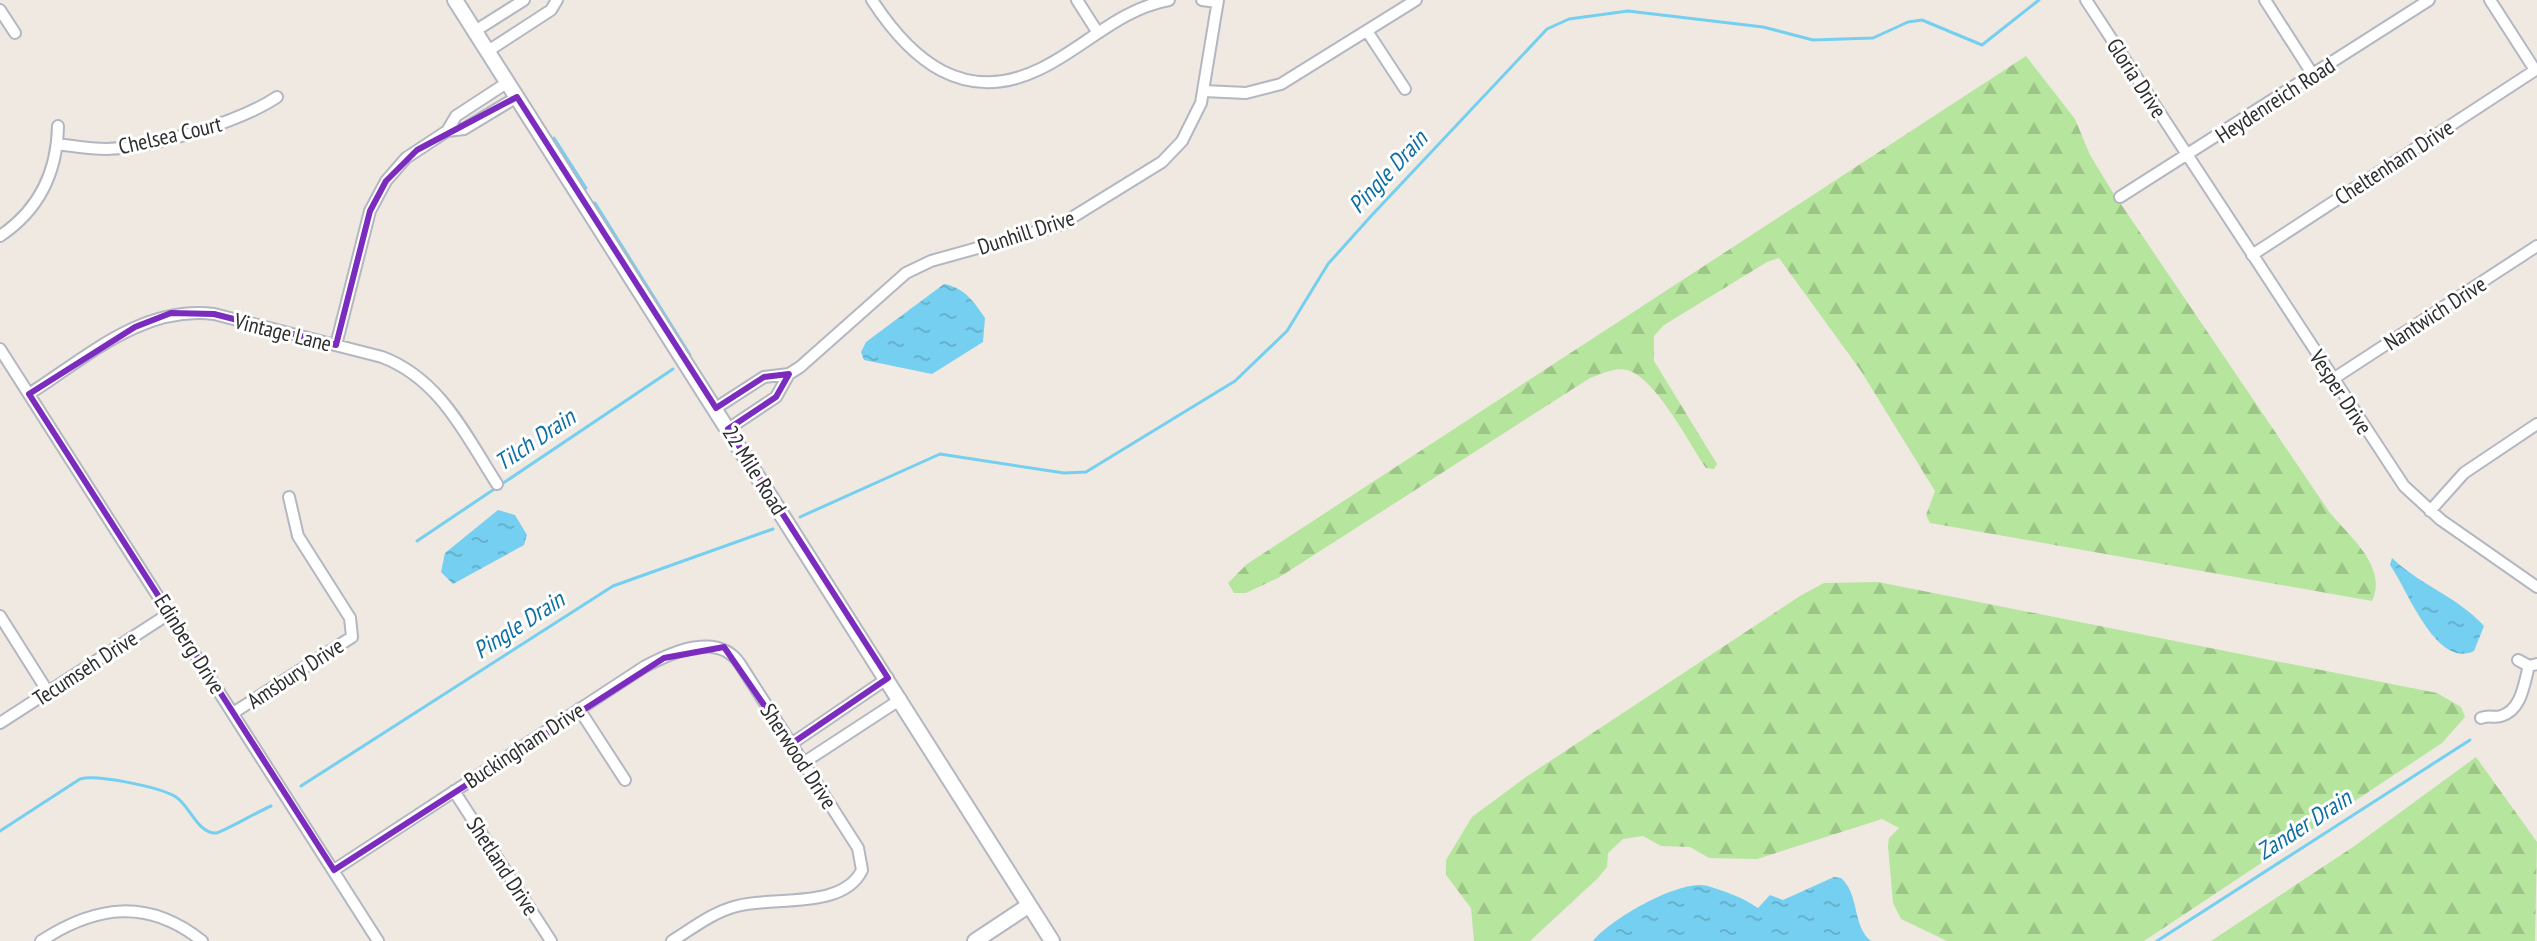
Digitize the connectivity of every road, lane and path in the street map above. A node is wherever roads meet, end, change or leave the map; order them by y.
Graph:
1 (455, 0) edge
2 (524, 0) edge
3 (557, 0) edge
4 (872, 0) edge
5 (1077, 0) edge
6 (1169, 0) edge
7 (1202, 0) edge
8 (1416, 0) edge
9 (2086, 0) edge
10 (2265, 0) edge
11 (2429, 0) edge
12 (2490, 0) edge
13 (1217, 1) edge
14 (0, 10) edge
15 (475, 31) junction
16 (1367, 31) junction
17 (15, 33) dead end
18 (1098, 33) junction
19 (488, 51) junction
20 (2536, 69) edge
21 (2313, 75) junction
22 (508, 82) junction
23 (1405, 89) dead end
24 (1204, 91) junction
25 (277, 97) dead end
26 (517, 97) junction
27 (58, 126) dead end
28 (447, 131) junction
29 (57, 144) junction
30 (2188, 156) junction
31 (2120, 197) dead end
32 (0, 236) edge
33 (2537, 246) edge
34 (2252, 255) junction
35 (336, 345) junction
36 (0, 349) edge
37 (789, 374) junction
38 (2333, 379) junction
39 (29, 394) junction
40 (716, 408) junction
41 (2537, 424) edge
42 (728, 429) junction
43 (497, 484) dead end
44 (289, 497) dead end
45 (2430, 511) junction
46 (2537, 587) edge
47 (170, 613) junction
48 (0, 616) edge
49 (724, 647) joint
50 (2518, 660) dead end
51 (2533, 665) edge
52 (888, 678) junction
53 (48, 692) junction
54 (901, 699) junction
55 (579, 709) junction
56 (233, 713) junction
57 (2481, 718) dead end
58 (0, 723) edge
59 (791, 744) junction
60 (803, 763) junction
61 (625, 780) dead end
62 (454, 791) junction
63 (334, 870) junction
64 (1028, 906) junction
65 (41, 941) edge
66 (202, 941) edge
67 (378, 941) edge
68 (551, 941) edge
69 (672, 941) edge
70 (975, 941) edge
71 (1052, 941) edge

1 - 15 street, 22 Mile Road
2 - 15 street
3 - 19 street
4 - 18 street
5 - 18 street
6 - 18 street
7 - 13 street
8 - 16 street
9 - 30 street, Gloria Drive
10 - 21 street
11 - 21 street, Heydenreich Road
12 - 20 street
13 - 24 street, Dunhill Drive
14 - 17 street
15 - 19 street, 22 Mile Road
16 - 23 street
16 - 24 street
19 - 22 street, 22 Mile Road
20 - 34 street, Cheltenham Drive
21 - 30 street, Heydenreich Road
22 - 26 street, 22 Mile Road
22 - 28 street
24 - 37 street, Dunhill Drive
25 - 29 street, Chelsea Court
26 - 28 street
26 - 40 street, 22 Mile Road
27 - 29 street
28 - 35 street
29 - 32 street
30 - 31 street, Heydenreich Road
30 - 34 street, Vesper Drive
33 - 38 street, Nantwich Drive
34 - 38 street, Vesper Drive
35 - 39 street, Vintage Lane
35 - 43 street, Vintage Lane
36 - 39 street, Edinberg Drive
37 - 40 street, Dunhill Drive
37 - 42 street, Dunhill Drive
38 - 45 street, Vesper Drive
39 - 47 street, Edinberg Drive
40 - 42 street, 22 Mile Road
41 - 45 street
42 - 52 street, 22 Mile Road
44 - 56 street, Amsbury Drive
45 - 46 street, Vesper Drive
47 - 53 street, Tecumseh Drive
47 - 56 street, Edinberg Drive
48 - 53 street
49 - 55 street, Buckingham Drive
49 - 59 street, Sherwood Drive
50 - 51 street
51 - 57 street
52 - 54 street, 22 Mile Road
52 - 59 street
53 - 58 street, Tecumseh Drive
54 - 60 street
54 - 64 street, 22 Mile Road
55 - 61 street
55 - 62 street, Buckingham Drive
56 - 63 street, Edinberg Drive
59 - 60 street, Sherwood Drive
60 - 69 street, Sherwood Drive
62 - 63 street, Buckingham Drive
62 - 68 street, Shetland Drive
63 - 67 street, Edinberg Drive
64 - 70 street
64 - 71 street, 22 Mile Road
65 - 66 street

